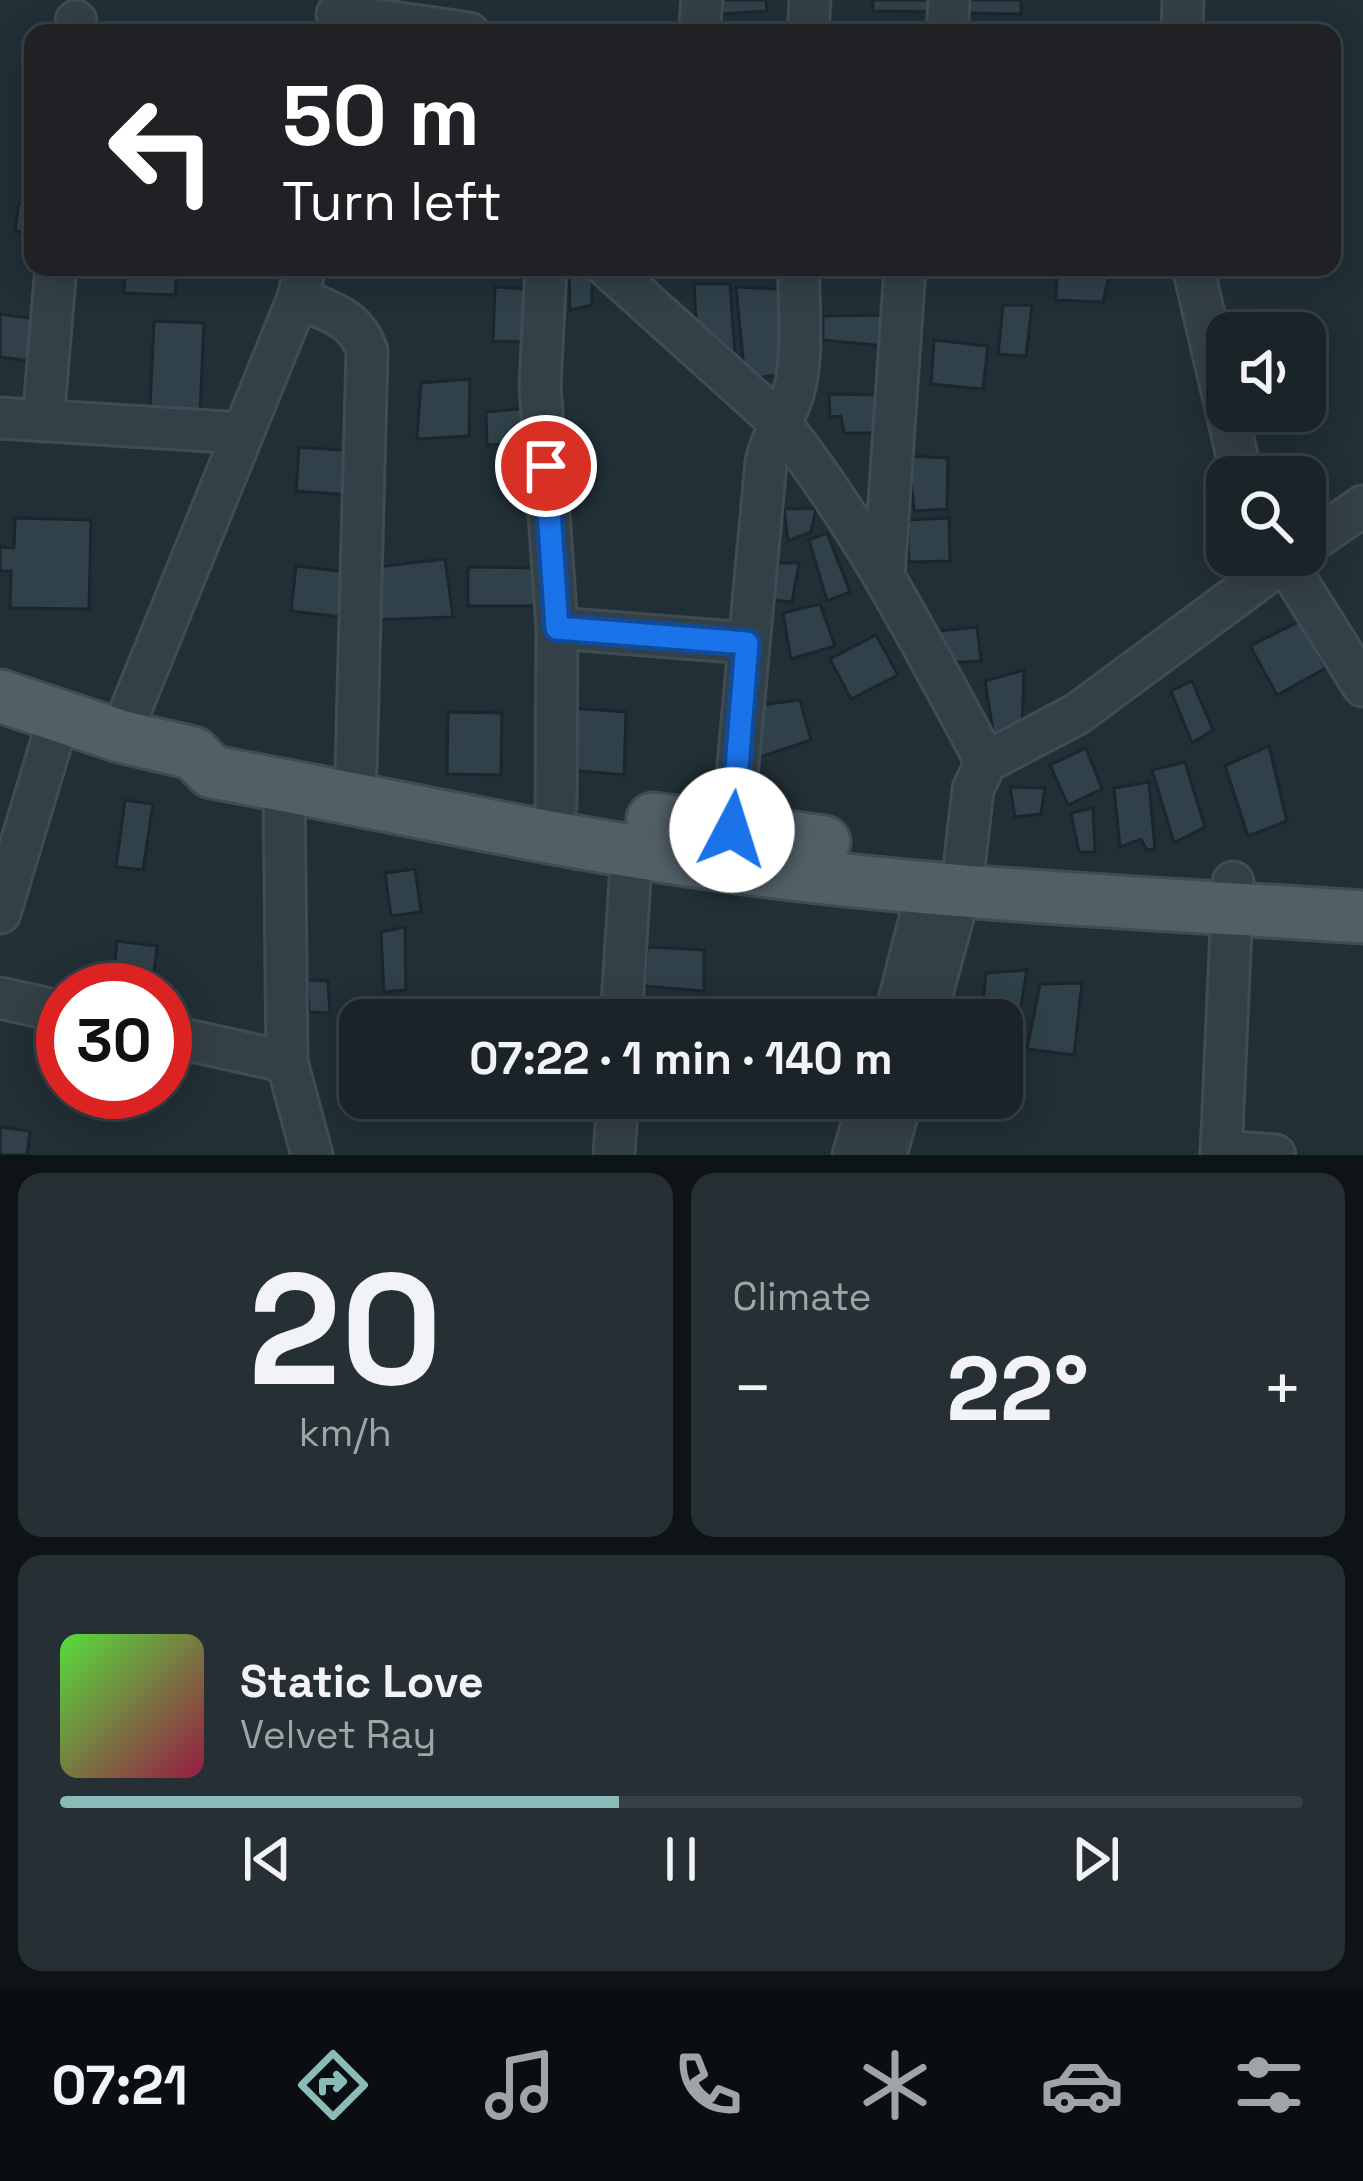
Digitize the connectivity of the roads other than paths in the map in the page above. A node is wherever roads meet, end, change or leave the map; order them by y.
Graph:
1 (337, 16) edge
2 (399, 24) edge
3 (55, 276) edge
4 (546, 276) edge
5 (617, 276) edge
6 (799, 276) edge
7 (904, 276) edge
8 (1195, 276) edge
9 (301, 282) edge
10 (0, 418) edge
11 (43, 421) junction
12 (780, 423) junction
13 (243, 433) junction
14 (1237, 456) edge
15 (1357, 526) edge
16 (1326, 539) edge
17 (884, 576) junction
18 (1257, 576) edge
19 (1293, 576) edge
20 (557, 628) junction
21 (747, 643) junction
22 (1363, 686) edge
23 (0, 696) edge
24 (60, 714) junction
25 (120, 736) junction
26 (193, 753) junction
27 (986, 762) junction
28 (356, 770) junction
29 (284, 785) junction
30 (556, 805) junction
31 (732, 830) junction
32 (632, 849) junction
33 (951, 879) junction
34 (1363, 885) edge
35 (1232, 895) junction
36 (0, 913) edge
37 (1363, 917) edge
38 (0, 998) edge
39 (622, 999) edge
40 (902, 999) edge
41 (929, 999) edge
42 (36, 1006) edge
43 (192, 1041) edge
44 (287, 1062) junction
45 (617, 1119) edge
46 (864, 1119) edge
47 (896, 1119) edge
48 (1221, 1153) edge
49 (312, 1155) edge
50 (614, 1155) edge
51 (853, 1155) edge
52 (886, 1155) edge
53 (1275, 1155) edge

1 - 2 street
3 - 11 street
4 - 20 street
5 - 12 street
6 - 12 street
7 - 17 street
8 - 14 street
9 - 13 street
9 - 28 street
10 - 11 street
11 - 13 street
12 - 17 street
12 - 21 street
13 - 25 street
15 - 16 street
17 - 27 street
18 - 27 street
19 - 22 street
20 - 21 street
20 - 30 street
21 - 31 street
23 - 24 main road
24 - 25 main road
24 - 36 street
25 - 26 main road
26 - 28 main road
26 - 29 main road
27 - 33 street
28 - 30 main road
29 - 32 main road
29 - 44 street
30 - 31 main road
31 - 33 main road
32 - 33 main road
32 - 39 street
33 - 35 main road
33 - 40 street
33 - 41 street
34 - 35 main road
35 - 37 main road
35 - 48 street
38 - 42 street
43 - 44 street
44 - 49 street
45 - 50 street
46 - 51 street
47 - 52 street
48 - 53 street

